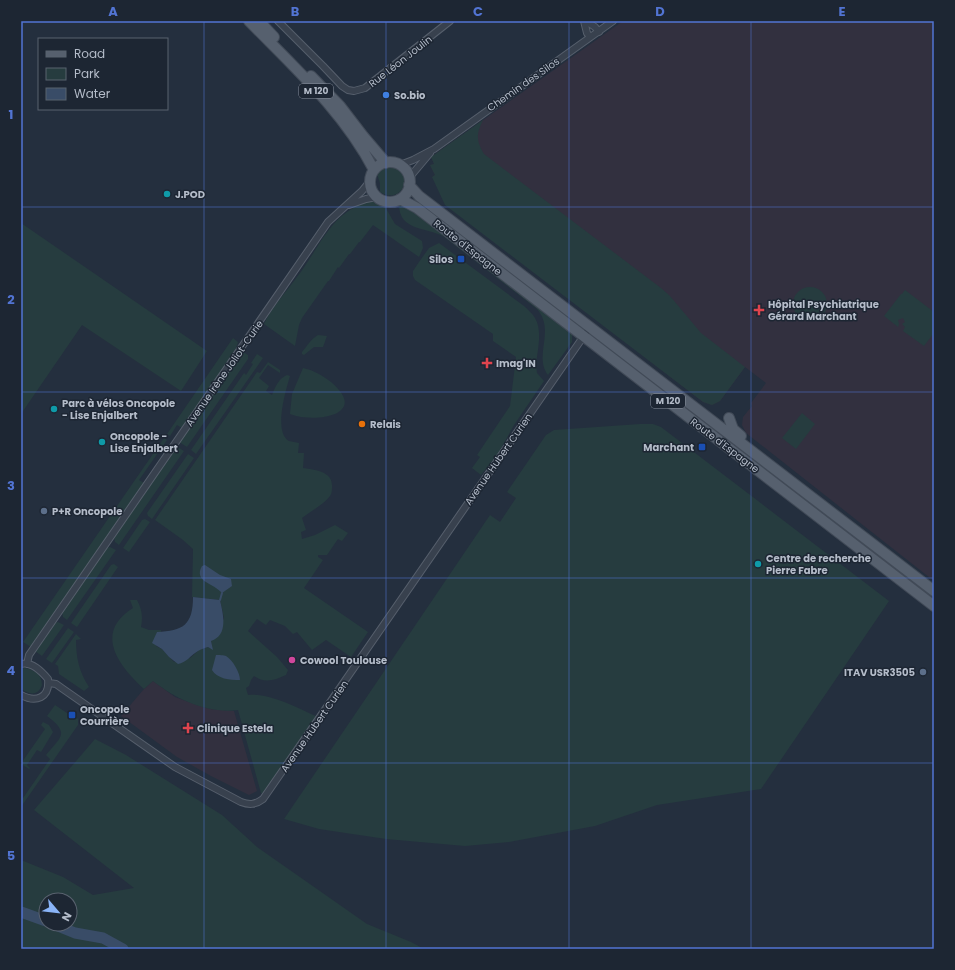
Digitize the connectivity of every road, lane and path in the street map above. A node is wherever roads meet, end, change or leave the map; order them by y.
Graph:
1 (248, 21) edge
2 (258, 21) edge
3 (278, 21) edge
4 (450, 21) edge
5 (585, 21) edge
6 (613, 21) edge
7 (599, 32) junction
8 (590, 38) junction
9 (434, 148) junction
10 (386, 162) junction
11 (400, 165) junction
12 (374, 170) junction
13 (370, 181) junction
14 (409, 182) junction
15 (377, 197) junction
16 (400, 199) junction
17 (346, 206) junction
18 (590, 327) junction
19 (583, 336) junction
20 (729, 418) dead end
21 (774, 468) junction
22 (934, 591) edge
23 (934, 606) edge
24 (24, 664) edge
25 (49, 683) junction
26 (21, 694) edge

1 - 12 main road, M 120
2 - 10 main road, M 120
3 - 4 street, Rue Léon Joulin
5 - 7 street
5 - 8 street
6 - 7 street, Chemin des Silos
7 - 8 street, Chemin des Silos
8 - 9 street, Chemin des Silos
9 - 11 street, Chemin des Silos
9 - 14 street, Chemin des Silos
10 - 11 main road
10 - 12 main road
11 - 14 main road
12 - 13 main road
13 - 15 main road
13 - 17 street, Avenue Irène Joliot-Curie
14 - 16 main road
14 - 18 main road, Route d'Espagne / M 120
15 - 16 main road
15 - 17 street, Avenue Irène Joliot-Curie
16 - 19 main road, Route d'Espagne / M 120
17 - 24 street, Avenue Irène Joliot-Curie
18 - 19 street, Avenue Hubert Curien
18 - 21 main road, Route d'Espagne / M 120
19 - 23 main road, Route d'Espagne / M 120
19 - 25 street, Avenue Hubert Curien
20 - 21 main road
21 - 22 main road, Route d'Espagne / M 120
24 - 25 street
25 - 26 street

